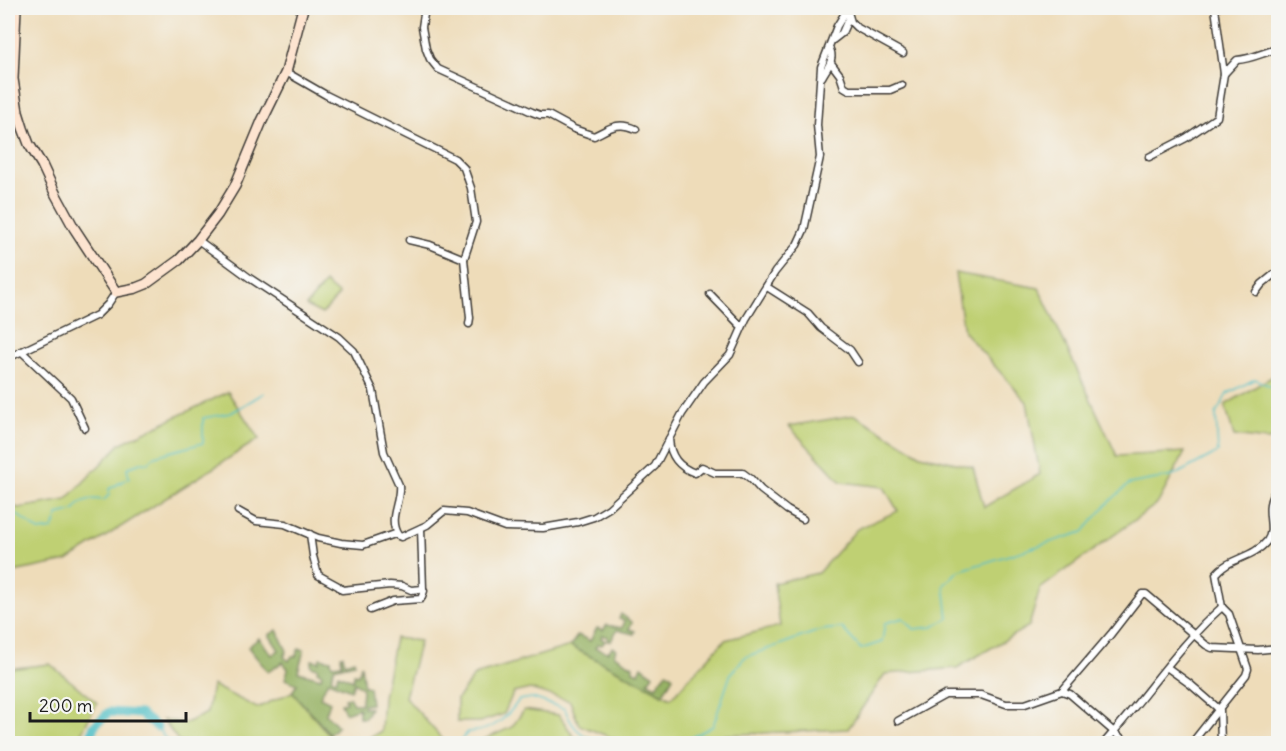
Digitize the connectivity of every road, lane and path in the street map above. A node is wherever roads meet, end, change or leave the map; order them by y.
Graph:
1 (16, 8) edge
2 (303, 8) edge
3 (425, 8) edge
4 (847, 8) edge
5 (1215, 8) edge
6 (849, 16) junction
7 (832, 40) junction
8 (829, 48) junction
9 (1278, 49) edge
10 (11, 52) edge
11 (903, 53) dead end
12 (831, 63) junction
13 (286, 72) junction
14 (1224, 74) junction
15 (820, 80) junction
16 (902, 85) dead end
17 (636, 129) dead end
18 (1149, 157) dead end
19 (198, 240) junction
20 (409, 240) dead end
21 (464, 259) junction
22 (1278, 271) edge
23 (767, 287) junction
24 (116, 291) junction
25 (1256, 292) dead end
26 (710, 294) dead end
27 (469, 324) dead end
28 (742, 327) junction
29 (21, 351) junction
30 (8, 358) edge
31 (858, 362) dead end
32 (85, 428) dead end
33 (669, 435) junction
34 (1278, 488) edge
35 (238, 511) dead end
36 (803, 519) dead end
37 (421, 528) junction
38 (310, 534) junction
39 (401, 537) junction
40 (423, 589) junction
41 (1222, 607) junction
42 (370, 610) dead end
43 (1194, 634) junction
44 (1241, 648) junction
45 (1278, 648) edge
46 (1168, 668) junction
47 (1062, 691) junction
48 (1220, 710) junction
49 (898, 721) dead end
50 (1114, 732) junction
51 (1103, 744) edge
52 (1128, 744) edge
53 (1191, 744) edge
54 (1221, 744) edge

1 - 10 main road
2 - 13 main road
3 - 17 street
4 - 6 street
4 - 7 street
5 - 14 street
6 - 7 street
6 - 11 street
7 - 8 street
8 - 12 street
8 - 15 street
9 - 14 street
10 - 24 main road
12 - 15 street
12 - 16 street
13 - 19 main road
13 - 21 street
14 - 18 street
15 - 23 street
19 - 24 main road
19 - 39 street
20 - 21 street
21 - 27 street
22 - 25 street
23 - 28 street
23 - 31 street
24 - 29 street
26 - 28 street
28 - 33 street
29 - 30 street
29 - 32 street
33 - 36 street
33 - 37 street
34 - 41 street
35 - 38 street
37 - 39 street
37 - 40 street
38 - 39 street
38 - 40 street
40 - 42 street
41 - 43 street
41 - 44 street
43 - 44 street
43 - 46 street
43 - 47 street
44 - 45 street
44 - 48 street
46 - 48 street
46 - 50 street
47 - 49 street
47 - 50 street
48 - 53 street
48 - 54 street
50 - 51 street
50 - 52 street

